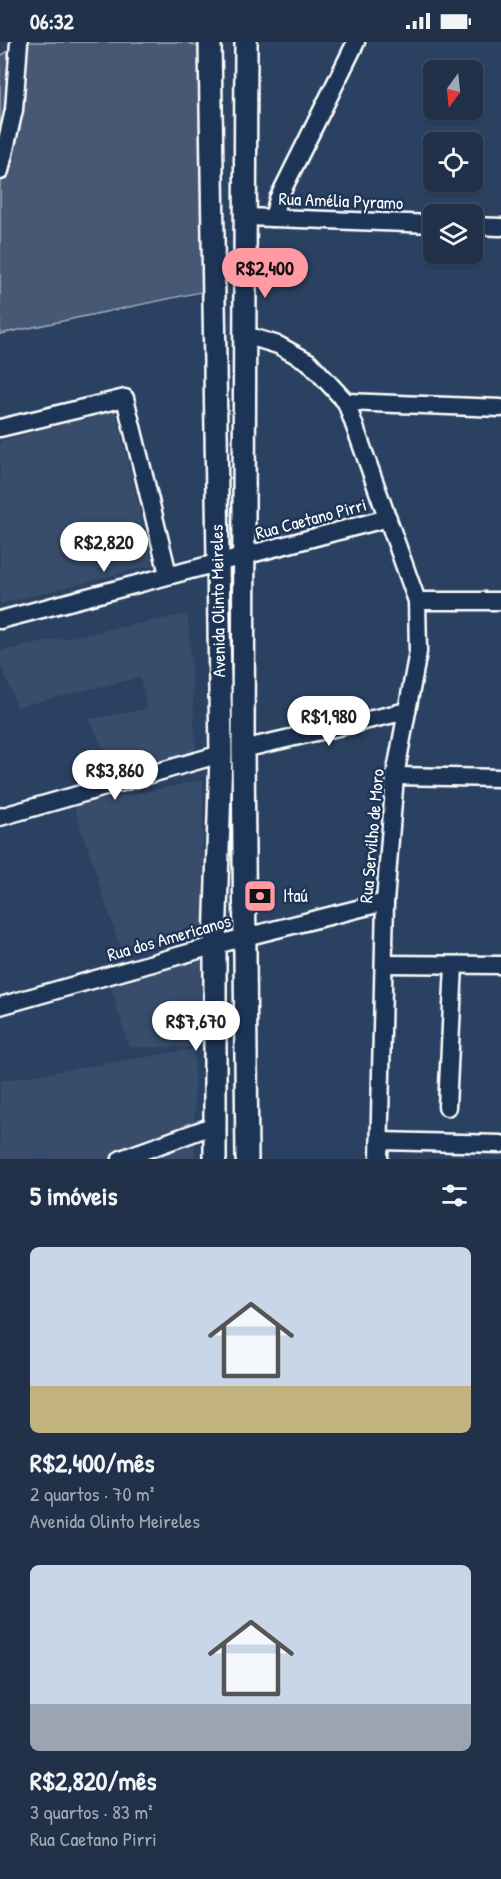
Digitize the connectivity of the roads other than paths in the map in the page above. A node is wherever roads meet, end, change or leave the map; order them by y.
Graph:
1 (19, 42) edge
2 (210, 42) edge
3 (246, 42) edge
4 (356, 42) edge
5 (0, 171) edge
6 (247, 218) junction
7 (273, 218) junction
8 (423, 224) edge
9 (483, 226) edge
10 (501, 227) edge
11 (245, 335) junction
12 (346, 402) junction
13 (501, 408) edge
14 (0, 428) edge
15 (388, 518) junction
16 (245, 556) junction
17 (218, 563) junction
18 (168, 574) junction
19 (417, 601) junction
20 (501, 601) edge
21 (0, 620) edge
22 (407, 711) junction
23 (243, 749) junction
24 (221, 754) junction
25 (395, 776) junction
26 (501, 778) edge
27 (0, 817) edge
28 (385, 902) junction
29 (245, 937) junction
30 (215, 945) junction
31 (384, 964) junction
32 (501, 965) edge
33 (454, 972) junction
34 (0, 1006) edge
35 (447, 1107) dead end
36 (215, 1125) junction
37 (380, 1141) junction
38 (501, 1144) edge
39 (145, 1150) junction
40 (121, 1159) edge
41 (161, 1159) edge
42 (215, 1159) edge
43 (247, 1159) edge
44 (379, 1159) edge

1 - 5 street
2 - 17 main road, Avenida Olinto Meireles
3 - 6 main road, Avenida Olinto Meireles
4 - 7 street
6 - 7 street, Rua Amélia Pyramo
6 - 11 main road, Avenida Olinto Meireles
7 - 8 street, Rua Amélia Pyramo
9 - 10 street
11 - 12 street, Rua Servilho de Moro
11 - 16 main road, Avenida Olinto Meireles
12 - 13 street
12 - 15 street, Rua Servilho de Moro
14 - 18 street
15 - 16 street, Rua Caetano Pirri
15 - 19 street, Rua Servilho de Moro
16 - 17 street, Rua Caetano Pirri
16 - 23 main road, Avenida Olinto Meireles
17 - 18 street, Rua Caetano Pirri
17 - 24 main road, Avenida Olinto Meireles
18 - 21 street, Rua Caetano Pirri
19 - 20 street
19 - 22 street, Rua Servilho de Moro
22 - 23 street
22 - 25 street, Rua Servilho de Moro
23 - 29 main road, Avenida Olinto Meireles
24 - 27 street
24 - 30 main road, Avenida Olinto Meireles
25 - 26 street
25 - 28 street, Rua Servilho de Moro
28 - 29 street, Rua dos Americanos
28 - 31 street, Rua Servilho de Moro
29 - 30 street, Rua dos Americanos
29 - 43 main road, Avenida Olinto Meireles
30 - 34 street, Rua dos Americanos
30 - 36 main road, Avenida Olinto Meireles
31 - 33 street
31 - 37 street, Rua Servilho de Moro
32 - 33 street
33 - 35 street
36 - 39 street
36 - 42 main road, Avenida Olinto Meireles
37 - 38 street
37 - 44 street, Rua Servilho de Moro
39 - 40 street
39 - 41 street

